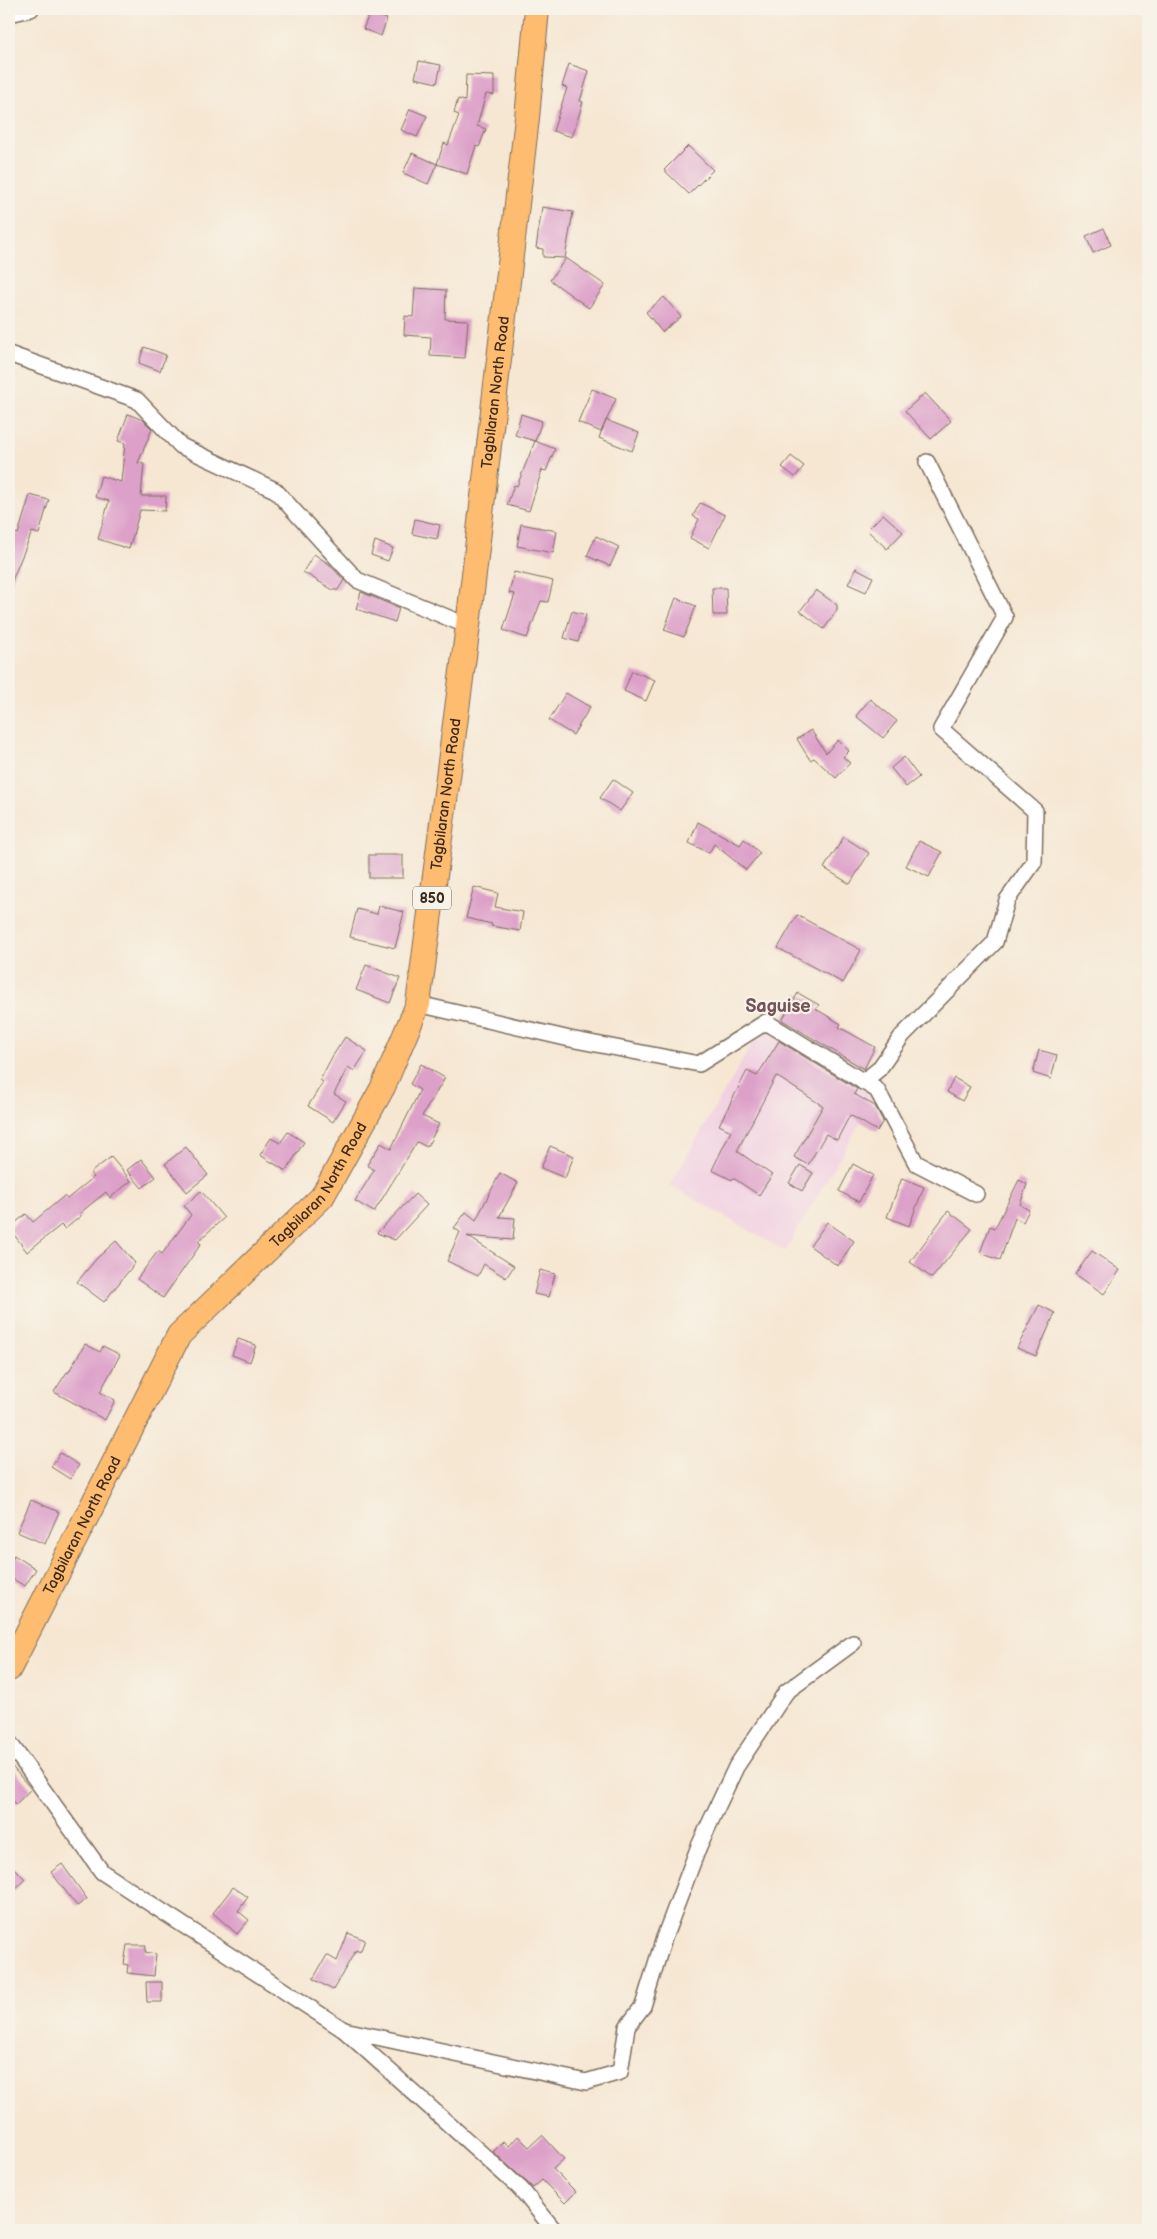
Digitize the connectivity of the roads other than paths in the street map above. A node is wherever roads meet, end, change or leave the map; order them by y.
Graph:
1 (31, 9) edge
2 (537, 9) edge
3 (9, 14) edge
4 (9, 354) edge
5 (928, 462) dead end
6 (468, 626) junction
7 (418, 1004) junction
8 (863, 1082) junction
9 (976, 1194) dead end
10 (853, 1643) dead end
11 (9, 1669) edge
12 (9, 1742) edge
13 (344, 2030) junction
14 (554, 2230) edge

1 - 3 street
2 - 6 main road, Tagbilaran North Road / 850
4 - 6 street
5 - 8 street
6 - 7 main road, Tagbilaran North Road / 850
7 - 8 street
7 - 11 main road, Tagbilaran North Road / 850
8 - 9 street
10 - 13 street
12 - 13 street
13 - 14 street

